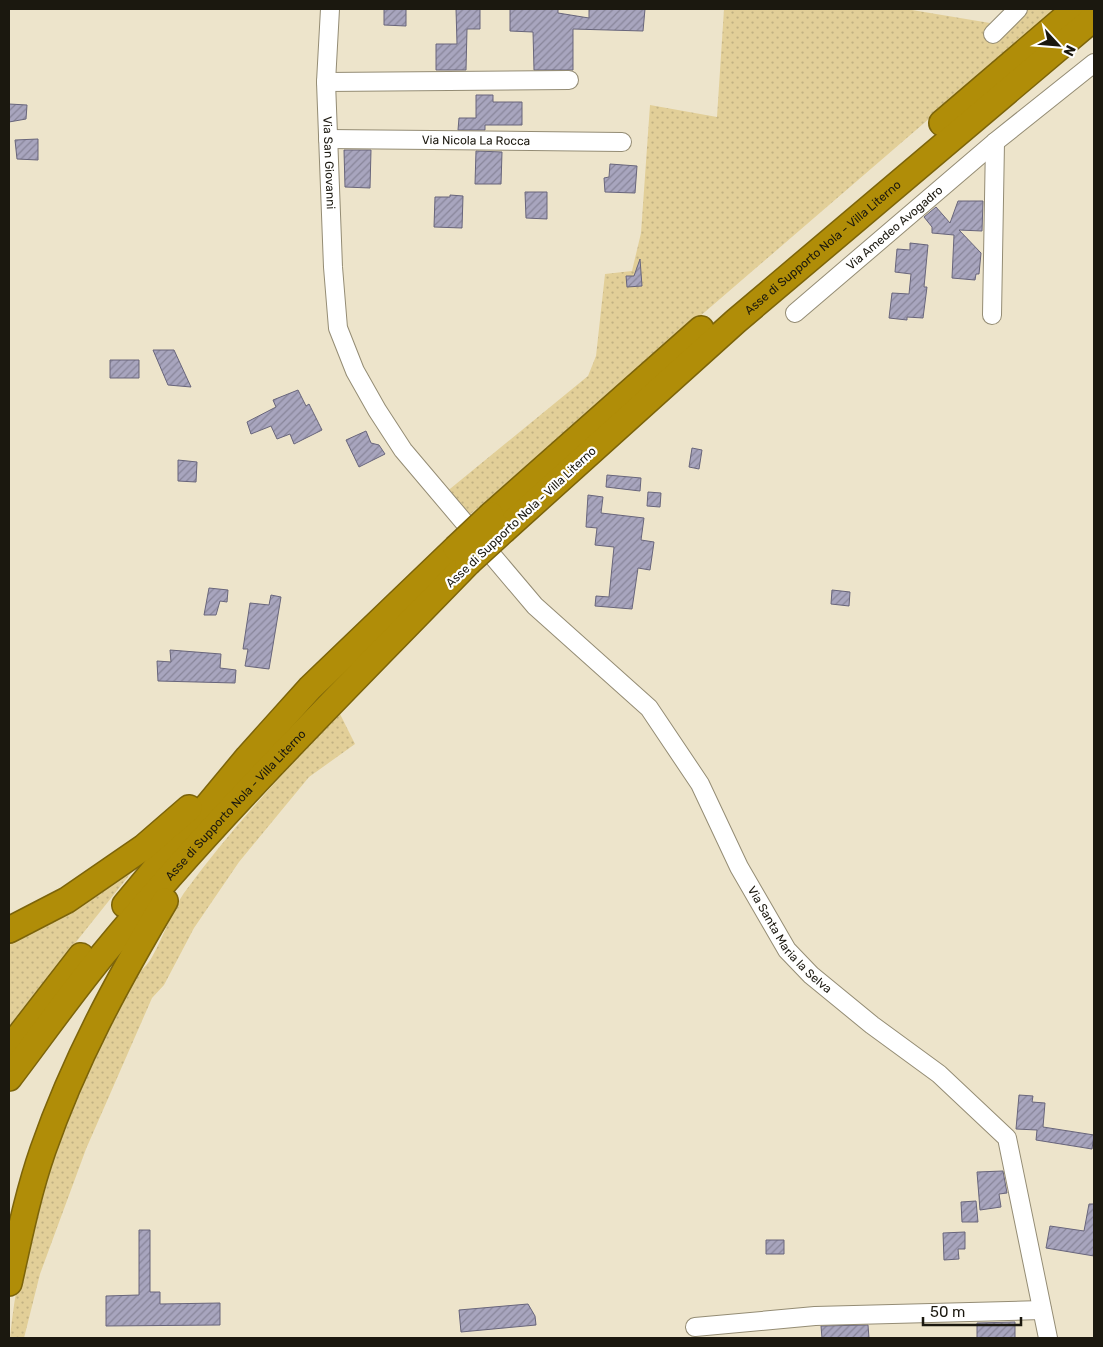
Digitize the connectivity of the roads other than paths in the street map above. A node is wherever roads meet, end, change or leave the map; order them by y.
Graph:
1 (330, 9) edge
2 (1018, 9) edge
3 (1075, 9) edge
4 (1094, 18) edge
5 (993, 34) dead end
6 (1094, 64) edge
7 (569, 80) dead end
8 (326, 82) junction
9 (328, 139) junction
10 (622, 142) dead end
11 (995, 142) junction
12 (795, 313) dead end
13 (992, 316) dead end
14 (497, 523) junction
15 (462, 555) junction
16 (503, 569) joint
17 (248, 756) junction
18 (217, 825) junction
19 (9, 930) edge
20 (9, 1049) edge
21 (9, 1078) edge
22 (9, 1283) edge
23 (1042, 1310) junction
24 (695, 1327) dead end
25 (1048, 1338) edge

1 - 8 street, Via San Giovanni
2 - 5 street
3 - 14 highway, Asse di Supporto Nola - Villa Literno
4 - 14 highway, Asse di Supporto Nola - Villa Literno
6 - 11 street, Via Amedeo Avogadro
7 - 8 street
8 - 9 street, Via San Giovanni
9 - 10 street, Via Nicola La Rocca
9 - 16 street, Via San Giovanni
11 - 12 street, Via Amedeo Avogadro
11 - 13 street
14 - 15 highway, Asse di Supporto Nola - Villa Literno, bridge
15 - 17 highway, Asse di Supporto Nola - Villa Literno
15 - 18 highway, Asse di Supporto Nola - Villa Literno
16 - 23 street, Via Santa Maria la Selva
17 - 19 highway
17 - 20 highway, Asse di Supporto Nola - Villa Literno
18 - 21 highway, Asse di Supporto Nola - Villa Literno
18 - 22 highway
23 - 24 street
23 - 25 street, Via Santa Maria la Selva

